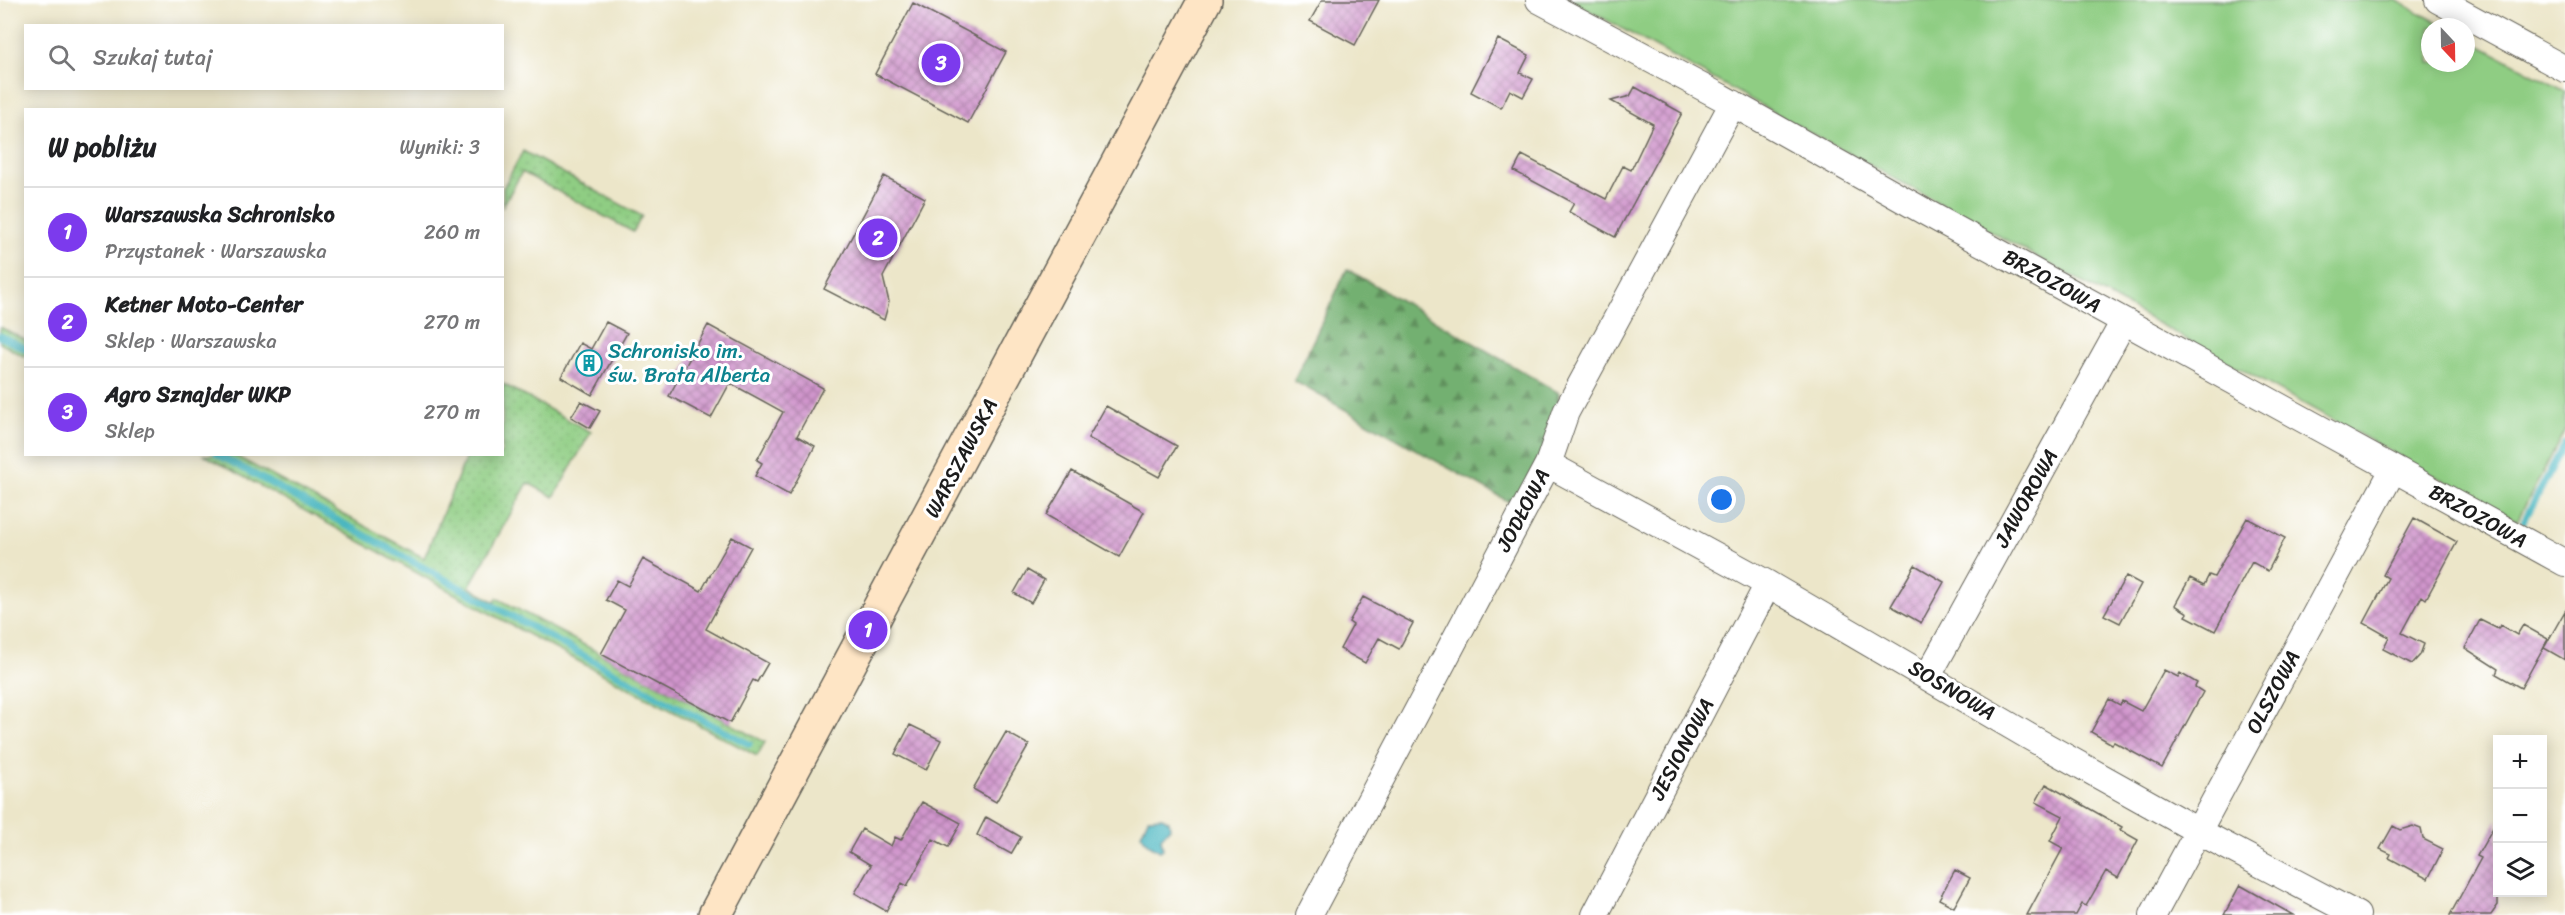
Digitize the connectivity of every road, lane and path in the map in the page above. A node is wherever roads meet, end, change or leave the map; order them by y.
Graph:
1 (1205, 0) edge
2 (1539, 0) edge
3 (2438, 0) edge
4 (2565, 69) edge
5 (1733, 103) junction
6 (2124, 321) junction
7 (1548, 464) junction
8 (2393, 470) junction
9 (2565, 563) edge
10 (1768, 584) junction
11 (1928, 676) junction
12 (2198, 831) junction
13 (715, 915) edge
14 (1309, 915) edge
15 (1595, 915) edge
16 (2153, 915) edge
17 (2357, 915) edge

1 - 13 main road, WARSZAWSKA
2 - 5 street, BRZOZOWA
3 - 4 street
5 - 6 street, BRZOZOWA
5 - 7 street, JODŁOWA
6 - 8 street, BRZOZOWA
6 - 11 street, JAWOROWA
7 - 10 street, SOSNOWA
7 - 14 street, JODŁOWA
8 - 9 street, BRZOZOWA
8 - 12 street, OLSZOWA
10 - 11 street, SOSNOWA
10 - 15 street, JESIONOWA
11 - 12 street, SOSNOWA
12 - 16 street, OLSZOWA
12 - 17 street, SOSNOWA

